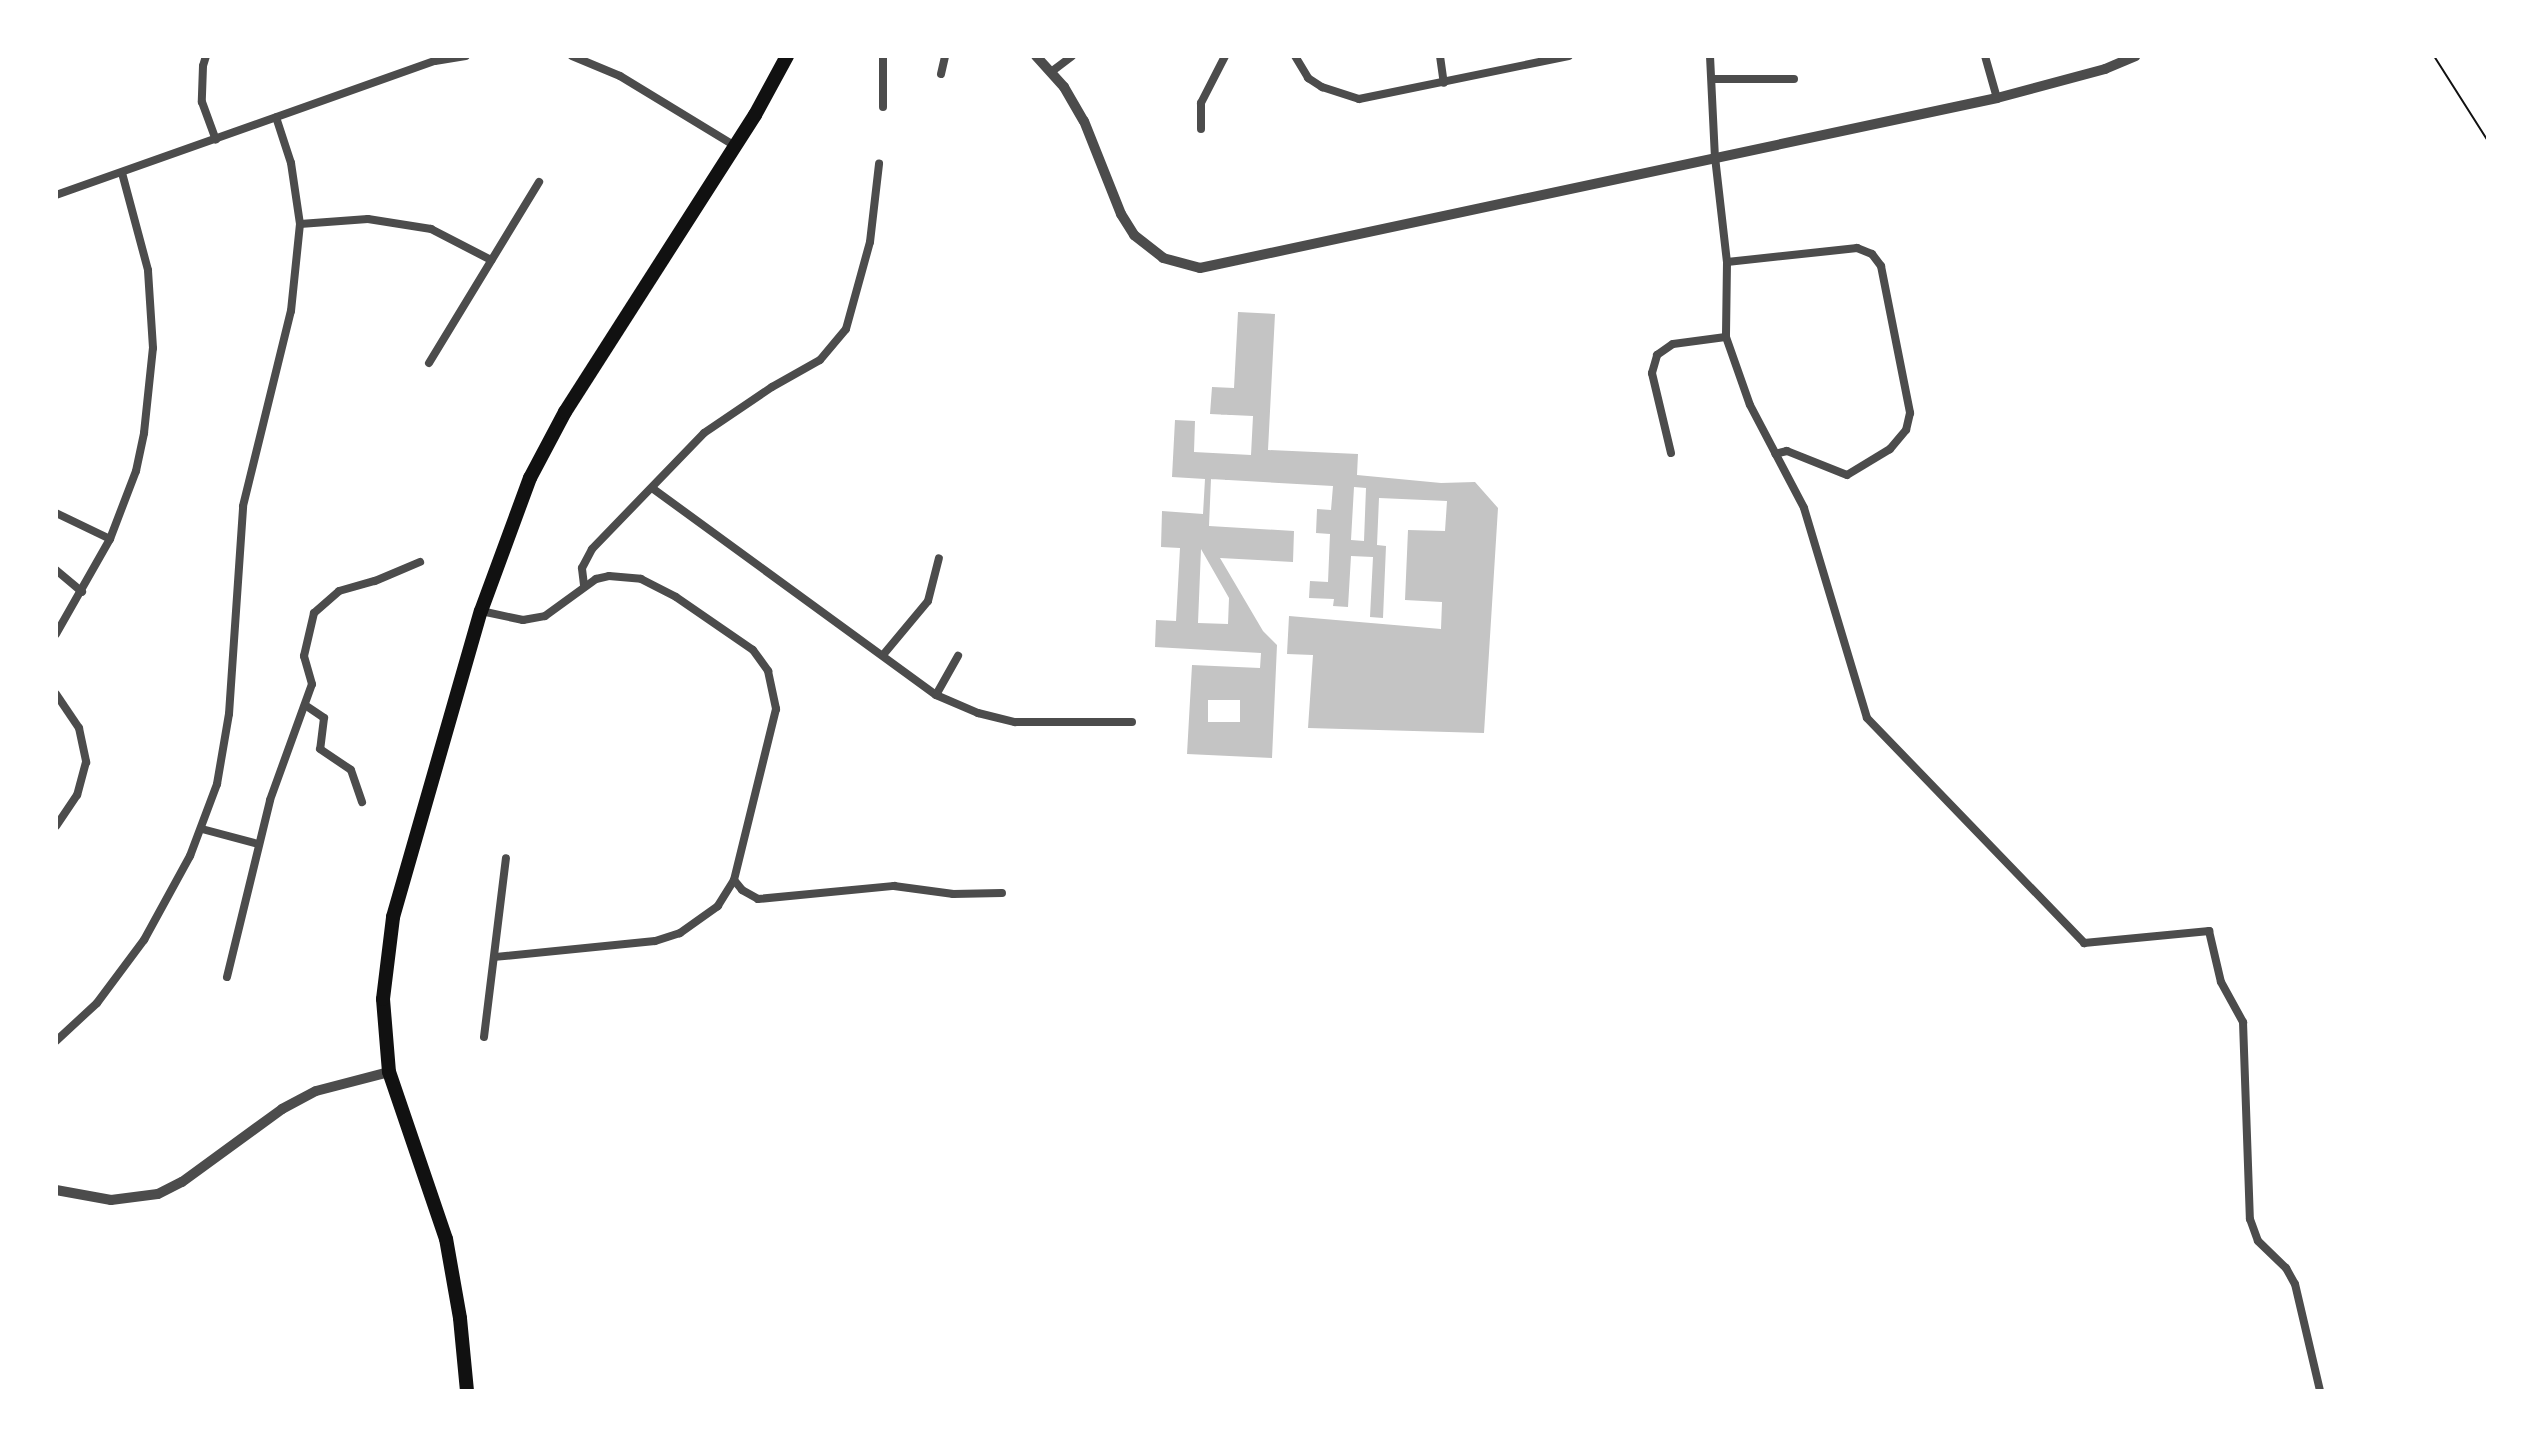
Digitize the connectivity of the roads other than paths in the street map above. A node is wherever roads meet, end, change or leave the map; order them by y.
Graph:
1 (206, 56) edge
2 (466, 56) edge
3 (572, 56) edge
4 (787, 56) edge
5 (883, 56) edge
6 (945, 56) edge
7 (1036, 56) edge
8 (1072, 56) edge
9 (1225, 56) edge
10 (1295, 56) edge
11 (1440, 56) edge
12 (1569, 56) edge
13 (1710, 56) edge
14 (1985, 56) edge
15 (2135, 56) edge
16 (1051, 72) junction
17 (941, 74) dead end
18 (1712, 79) junction
19 (1794, 79) dead end
20 (1444, 83) junction
21 (1997, 98) junction
22 (883, 107) dead end
23 (276, 117) junction
24 (1201, 129) dead end
25 (216, 140) junction
26 (735, 146) junction
27 (1715, 157) junction
28 (879, 164) dead end
29 (122, 173) junction
30 (539, 182) dead end
31 (56, 195) edge
32 (300, 224) junction
33 (491, 260) junction
34 (1727, 262) junction
35 (1726, 337) junction
36 (429, 363) dead end
37 (1671, 453) dead end
38 (1775, 454) junction
39 (652, 488) junction
40 (56, 513) edge
41 (110, 539) junction
42 (939, 558) dead end
43 (420, 562) dead end
44 (56, 570) edge
45 (584, 585) junction
46 (82, 592) junction
47 (481, 611) junction
48 (56, 634) edge
49 (883, 655) junction
50 (958, 656) dead end
51 (56, 694) edge
52 (936, 695) junction
53 (305, 705) junction
54 (1132, 722) dead end
55 (362, 802) dead end
56 (56, 826) edge
57 (202, 829) junction
58 (258, 844) junction
59 (506, 858) dead end
60 (734, 880) junction
61 (1002, 893) dead end
62 (496, 957) junction
63 (227, 977) dead end
64 (484, 1037) dead end
65 (56, 1041) edge
66 (389, 1072) junction
67 (56, 1190) edge
68 (467, 1391) edge
69 (2320, 1391) edge

1 - 25 street
2 - 23 street
3 - 26 street
4 - 26 highway
5 - 22 street
6 - 17 street
7 - 16 street
8 - 16 street
9 - 24 street
10 - 20 street
11 - 20 street
12 - 20 street
13 - 18 street
14 - 21 street
15 - 21 street
16 - 27 street
18 - 19 street
18 - 27 street
21 - 27 street
23 - 25 street
23 - 32 street
25 - 29 street
26 - 47 highway
27 - 34 street
28 - 39 street
29 - 31 street
29 - 41 street
30 - 33 street
32 - 33 street
32 - 57 street
33 - 36 street
34 - 35 street
34 - 38 street
35 - 37 street
35 - 38 street
38 - 69 street
39 - 45 street
39 - 49 street
40 - 41 street
41 - 46 street
42 - 49 street
43 - 53 street
44 - 46 street
45 - 47 street
45 - 60 street
46 - 48 street
47 - 66 highway
49 - 52 street
50 - 52 street
51 - 56 street
52 - 54 street
53 - 55 street
53 - 58 street
57 - 58 street
57 - 65 street
58 - 63 street
59 - 62 street
60 - 61 street
60 - 62 street
62 - 64 street
66 - 67 street
66 - 68 highway

